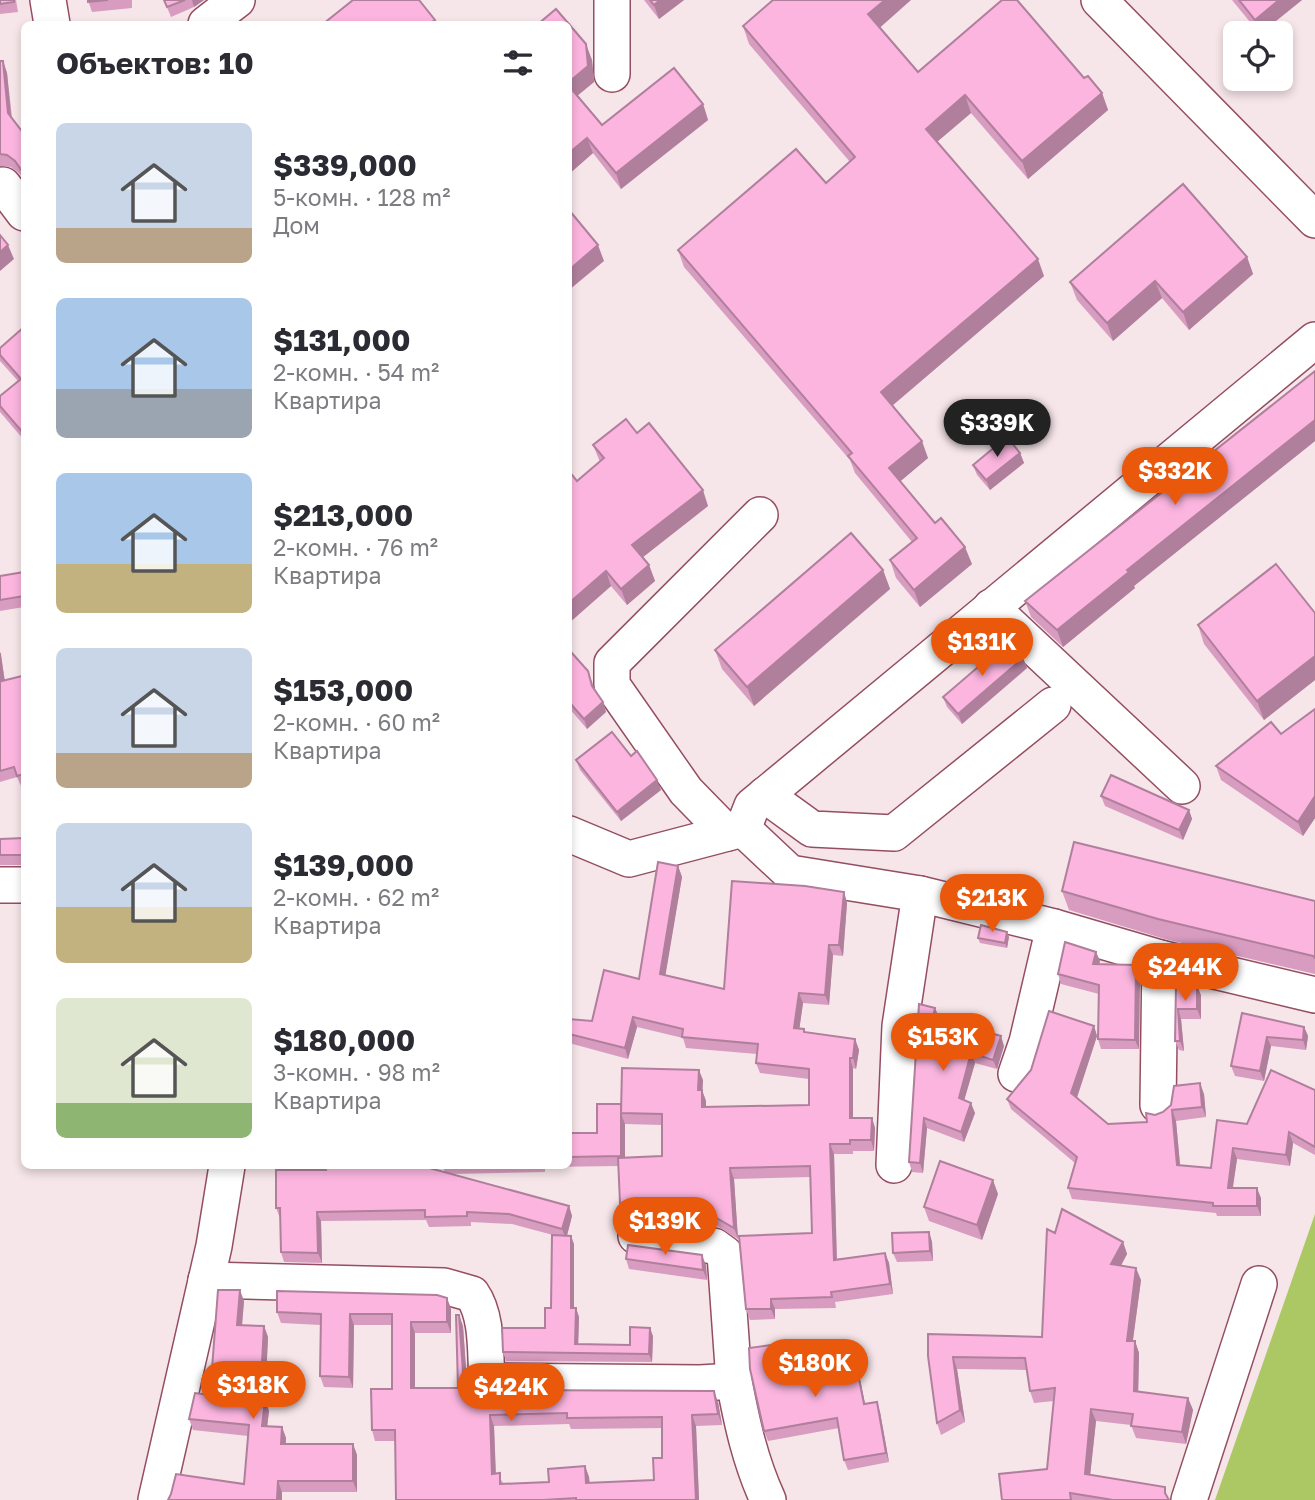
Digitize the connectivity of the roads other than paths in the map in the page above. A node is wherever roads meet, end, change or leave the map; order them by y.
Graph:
1 (48, 0) edge
2 (237, 0) edge
3 (612, 0) edge
4 (1100, 0) edge
5 (52, 21) edge
6 (210, 21) edge
7 (612, 74) dead end
8 (9, 181) edge
9 (21, 207) edge
10 (1315, 220) edge
11 (1315, 340) edge
12 (760, 515) dead end
13 (990, 607) junction
14 (1053, 705) dead end
15 (1182, 786) dead end
16 (765, 795) junction
17 (735, 831) junction
18 (572, 835) edge
19 (0, 885) edge
20 (21, 885) edge
21 (920, 894) junction
22 (1054, 927) junction
23 (1160, 958) junction
24 (1315, 995) edge
25 (1016, 1074) dead end
26 (1158, 1105) dead end
27 (894, 1164) dead end
28 (226, 1169) edge
29 (636, 1237) dead end
30 (206, 1280) junction
31 (1259, 1284) dead end
32 (734, 1381) junction
33 (156, 1500) edge
34 (768, 1500) edge
35 (1189, 1500) edge

1 - 5 street
2 - 6 street
3 - 7 street
4 - 10 street
8 - 9 street
11 - 13 street
12 - 17 street
13 - 15 street
13 - 16 street
14 - 16 street
16 - 17 street
17 - 18 street
17 - 21 street
19 - 20 street
21 - 22 street
21 - 27 street
22 - 23 street
22 - 25 street
23 - 24 street
23 - 26 street
28 - 30 street
29 - 32 street
30 - 32 street
30 - 33 street
31 - 35 street
32 - 34 street

